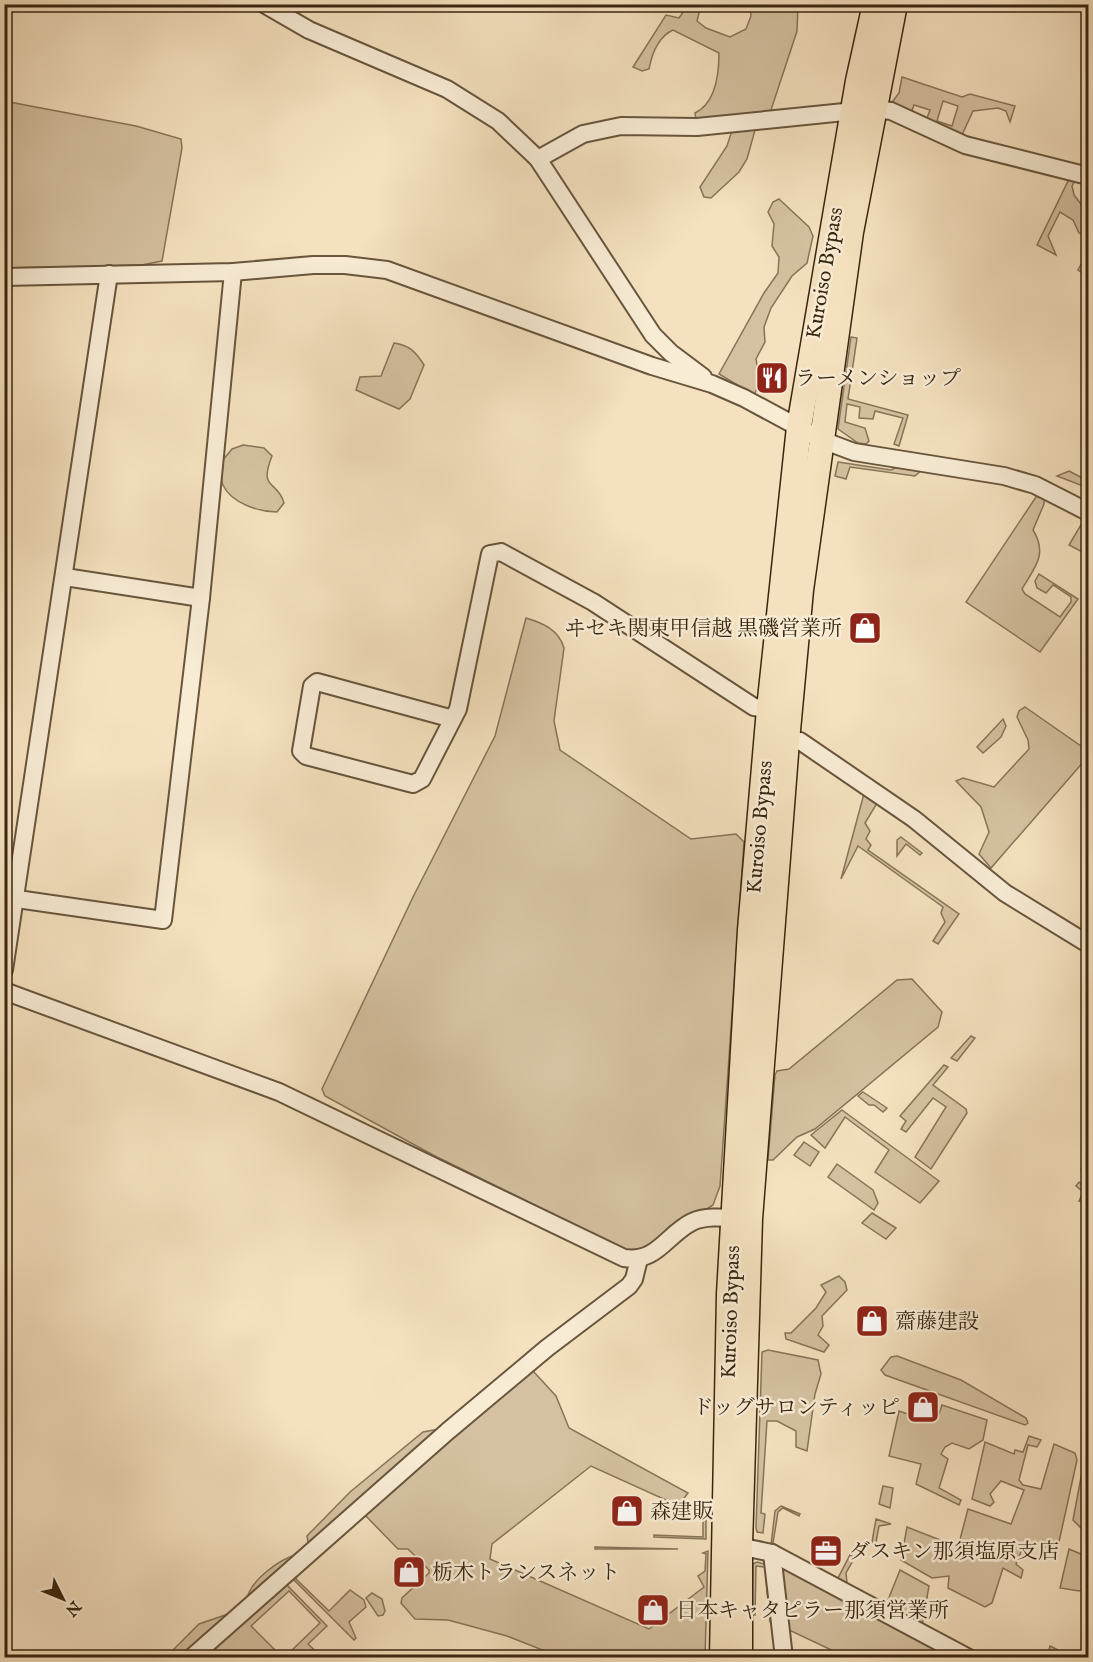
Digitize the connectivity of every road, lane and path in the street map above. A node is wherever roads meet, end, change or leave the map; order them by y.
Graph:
1 (264, 4) edge
2 (875, 4) edge
3 (895, 4) edge
4 (863, 110) junction
5 (538, 159) junction
6 (1089, 176) edge
7 (233, 272) junction
8 (110, 274) junction
9 (4, 277) edge
10 (712, 384) junction
11 (799, 427) junction
12 (822, 440) junction
13 (1089, 513) edge
14 (65, 577) junction
15 (201, 598) junction
16 (769, 708) junction
17 (453, 719) junction
18 (787, 741) junction
19 (17, 899) junction
20 (1089, 944) edge
21 (4, 970) edge
22 (4, 991) edge
23 (742, 1219) junction
24 (639, 1259) junction
25 (732, 1544) junction
26 (772, 1554) junction
27 (191, 1658) edge
28 (722, 1658) edge
29 (740, 1658) edge
30 (784, 1658) edge
31 (969, 1658) edge

1 - 5 street
2 - 4 highway, Kuroiso Bypass
3 - 4 highway, Kuroiso Bypass
4 - 5 street
4 - 6 street
4 - 11 highway, Kuroiso Bypass
4 - 12 highway, Kuroiso Bypass
5 - 10 street
7 - 8 street
7 - 10 street
7 - 15 street
8 - 9 street
8 - 14 street
10 - 11 street
11 - 12 street
11 - 16 highway, Kuroiso Bypass
12 - 13 street
12 - 18 highway, Kuroiso Bypass
14 - 15 street
14 - 19 street
15 - 19 street
16 - 17 street
16 - 23 highway, Kuroiso Bypass
17 - 17 street
18 - 20 street
18 - 23 highway, Kuroiso Bypass
19 - 21 street
22 - 24 street
23 - 24 street
23 - 25 highway, Kuroiso Bypass
24 - 27 street
25 - 26 street
25 - 28 highway, Kuroiso Bypass
25 - 29 highway, Kuroiso Bypass
26 - 30 street
26 - 31 street

